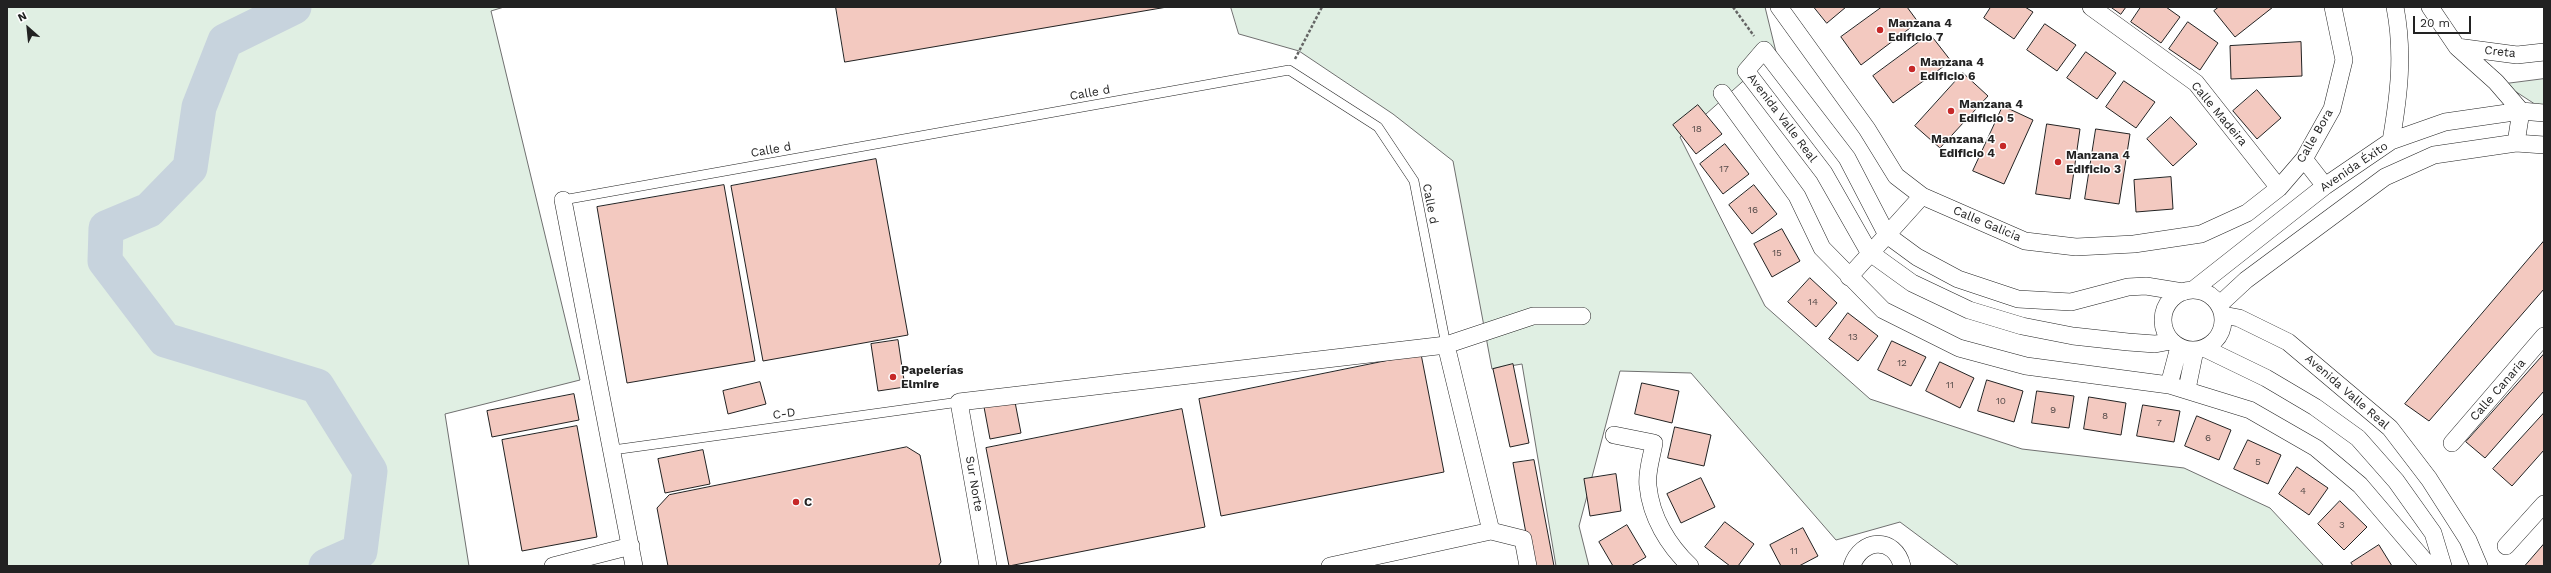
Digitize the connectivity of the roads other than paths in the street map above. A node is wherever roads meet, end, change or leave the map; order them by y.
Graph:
1 (1779, 7) edge
2 (2091, 7) edge
3 (2333, 7) edge
4 (2395, 7) edge
5 (2430, 7) edge
6 (2457, 47) junction
7 (2544, 52) edge
8 (1722, 93) dead end
9 (2522, 111) junction
10 (2544, 113) edge
11 (2392, 141) junction
12 (2516, 143) junction
13 (2544, 145) edge
14 (2304, 159) junction
15 (2324, 186) junction
16 (2279, 188) junction
17 (1922, 196) junction
18 (563, 200) joint
19 (2247, 213) junction
20 (1887, 235) junction
21 (2262, 235) junction
22 (1869, 252) junction
23 (1849, 277) junction
24 (2188, 291) junction
25 (2221, 310) junction
26 (1582, 316) dead end
27 (2544, 336) edge
28 (1446, 345) junction
29 (2187, 347) junction
30 (2169, 385) junction
31 (2187, 389) junction
32 (959, 402) junction
33 (1614, 435) dead end
34 (2452, 443) dead end
35 (613, 450) junction
36 (2544, 504) edge
37 (1491, 531) junction
38 (631, 546) junction
39 (2506, 546) dead end
40 (553, 566) edge
41 (634, 566) edge
42 (988, 566) edge
43 (1330, 566) edge
44 (1528, 566) edge
45 (1690, 566) edge
46 (1852, 566) edge
47 (1902, 566) edge
48 (2429, 566) edge
49 (2443, 566) edge
50 (2479, 566) edge

1 - 17 street, Calle Galicia
2 - 16 street, Calle Madeira
3 - 14 street, Calle Bora
4 - 11 street
5 - 6 street
6 - 7 street, Creta
6 - 9 street
8 - 23 street
9 - 10 street, Avenida Éxito
9 - 11 street, Avenida Éxito
9 - 12 street
11 - 15 street, Avenida Éxito
12 - 13 street
12 - 25 street
14 - 15 street
14 - 16 street, Calle Bora
15 - 21 street, Avenida Éxito
16 - 19 street, Calle Galicia
17 - 19 street, Calle Galicia
17 - 20 street
18 - 28 lane, Calle d
18 - 35 street
19 - 21 street
20 - 22 street
20 - 22 street, Avenida Valle Real
20 - 24 street
21 - 24 street, Avenida Éxito
22 - 23 street
22 - 29 street, Avenida Valle Real
23 - 30 street
24 - 25 street
24 - 29 street
25 - 29 street
25 - 50 street, Avenida Valle Real
26 - 28 street
27 - 34 street, Calle Canaria
28 - 32 street
28 - 37 street
29 - 30 street
29 - 31 street
29 - 49 street
30 - 31 street
31 - 48 street
32 - 35 lane, C-D
32 - 42 street, Sur Norte
33 - 45 street
35 - 38 street
36 - 39 street
37 - 43 street
37 - 44 street
38 - 40 street
38 - 41 street
46 - 47 street

